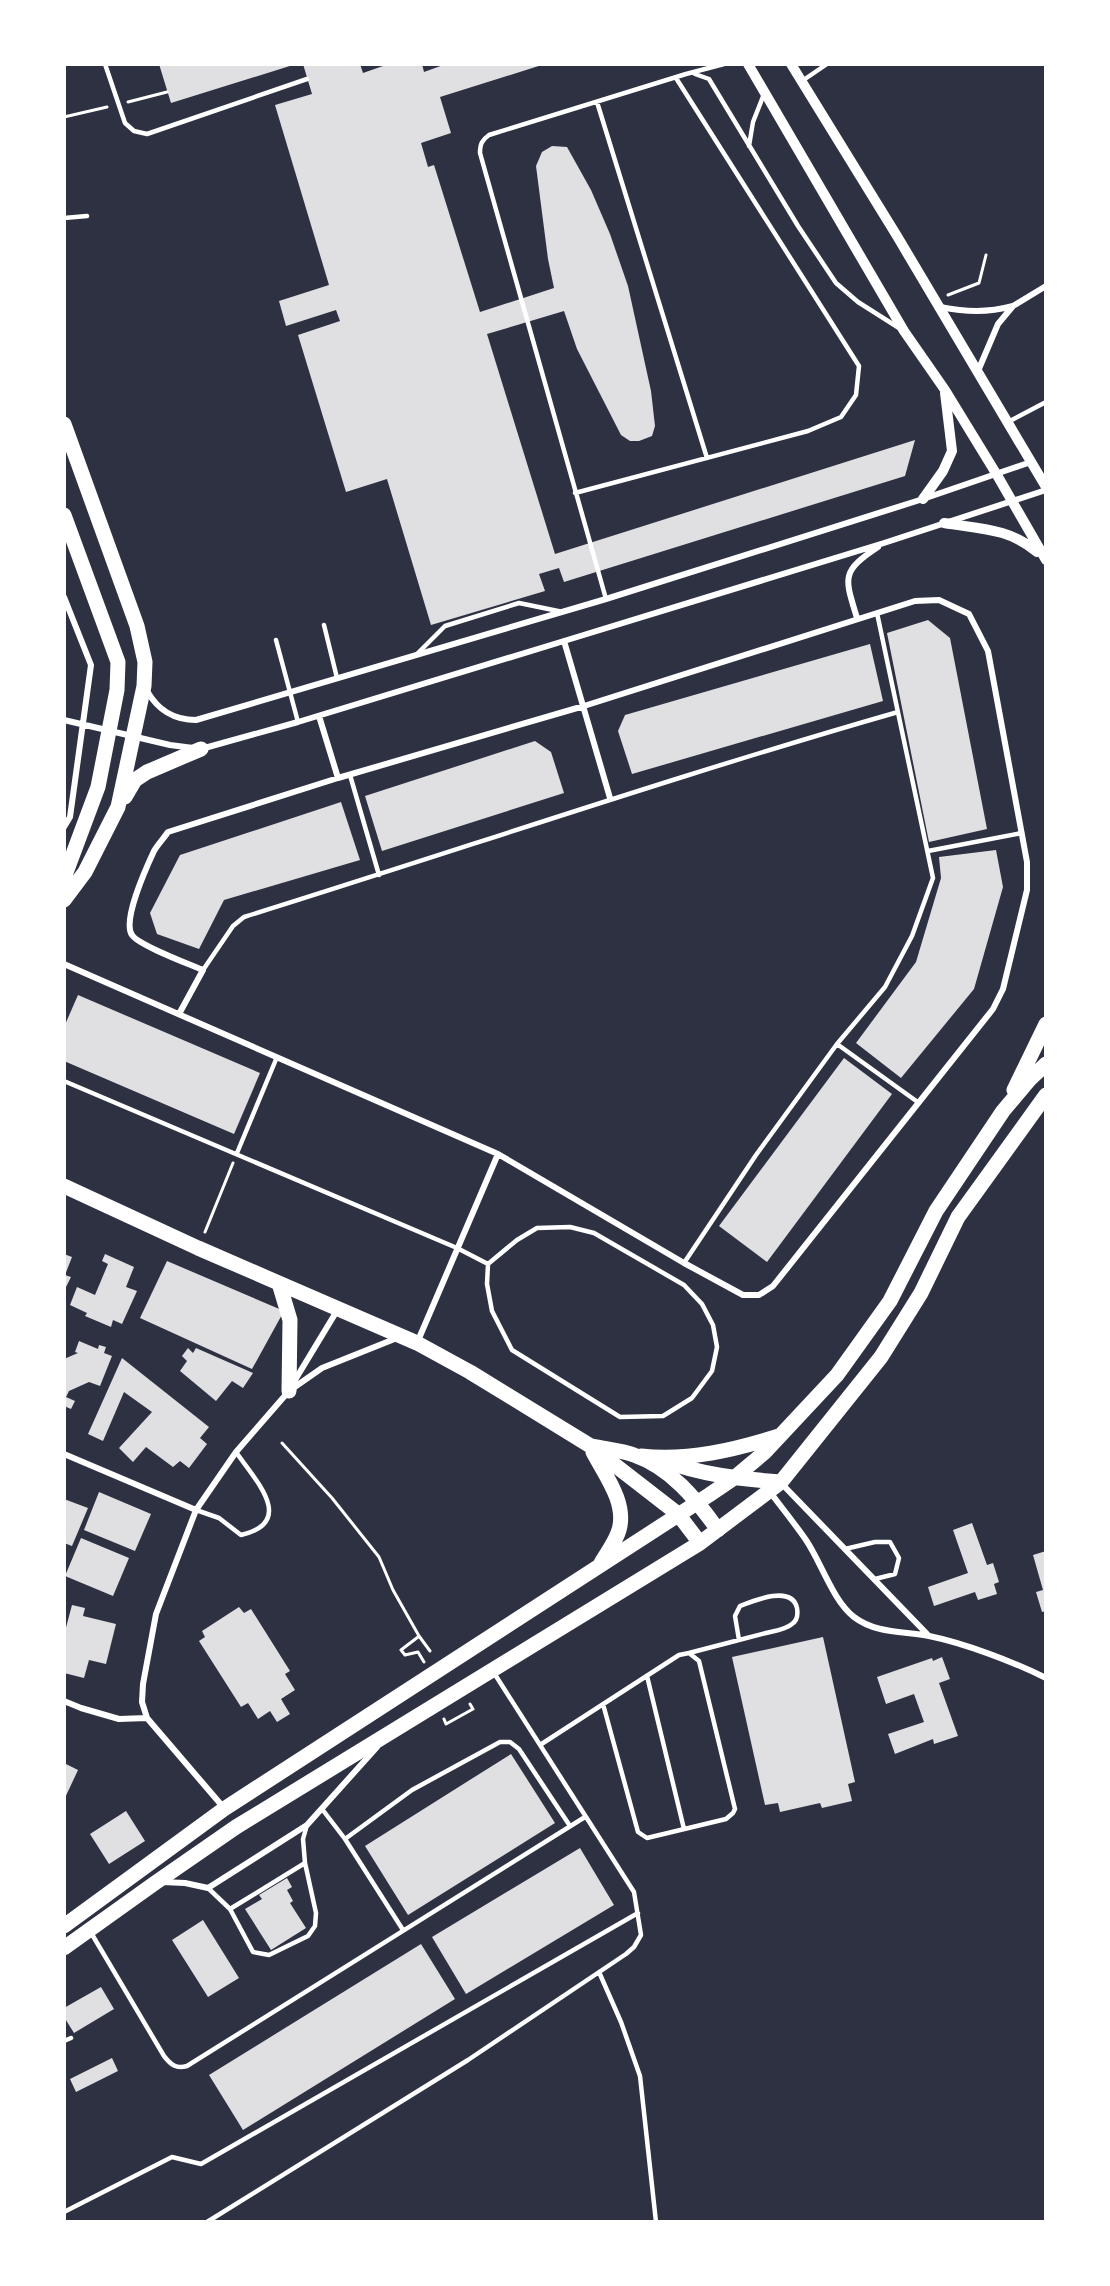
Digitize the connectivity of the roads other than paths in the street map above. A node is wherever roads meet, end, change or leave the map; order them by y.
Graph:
1 (105, 64) edge
2 (724, 64) edge
3 (748, 64) edge
4 (790, 64) edge
5 (827, 64) edge
6 (686, 74) junction
7 (676, 78) junction
8 (307, 79) dead end
9 (802, 81) junction
10 (764, 93) junction
11 (597, 102) junction
12 (749, 146) junction
13 (87, 216) dead end
14 (64, 218) edge
15 (1046, 285) edge
16 (937, 303) junction
17 (1013, 306) junction
18 (904, 331) junction
19 (978, 371) junction
20 (945, 390) junction
21 (1046, 402) edge
22 (1006, 423) junction
23 (64, 424) edge
24 (707, 458) junction
25 (1031, 462) junction
26 (997, 475) junction
27 (1046, 489) edge
28 (576, 493) junction
29 (923, 500) junction
30 (1012, 502) junction
31 (64, 515) edge
32 (944, 523) junction
33 (885, 543) junction
34 (1045, 560) edge
35 (64, 597) edge
36 (606, 599) junction
37 (563, 612) junction
38 (877, 612) junction
39 (856, 618) junction
40 (324, 625) dead end
41 (276, 640) dead end
42 (564, 641) junction
43 (417, 654) junction
44 (337, 678) junction
45 (144, 686) junction
46 (290, 693) junction
47 (584, 706) junction
48 (898, 712) junction
49 (319, 716) junction
50 (64, 720) edge
51 (298, 722) junction
52 (82, 726) junction
53 (108, 732) junction
54 (133, 737) junction
55 (201, 749) junction
56 (350, 775) junction
57 (338, 778) junction
58 (610, 798) junction
59 (118, 807) junction
60 (64, 827) edge
61 (1022, 834) junction
62 (928, 851) junction
63 (380, 875) junction
64 (68, 882) edge
65 (64, 900) edge
66 (64, 964) edge
67 (203, 970) junction
68 (179, 1014) junction
69 (1046, 1024) edge
70 (837, 1044) junction
71 (277, 1057) junction
72 (1046, 1064) edge
73 (64, 1081) edge
74 (1046, 1095) edge
75 (919, 1103) junction
76 (1003, 1111) junction
77 (237, 1153) junction
78 (498, 1154) junction
79 (64, 1186) edge
80 (458, 1248) junction
81 (684, 1263) junction
82 (488, 1264) junction
83 (279, 1283) junction
84 (338, 1309) junction
85 (400, 1336) junction
86 (417, 1343) junction
87 (289, 1391) junction
88 (784, 1435) junction
89 (589, 1445) junction
90 (236, 1452) junction
91 (64, 1454) edge
92 (635, 1455) junction
93 (657, 1457) junction
94 (751, 1464) junction
95 (734, 1478) junction
96 (771, 1485) junction
97 (698, 1502) junction
98 (196, 1510) junction
99 (678, 1514) junction
100 (718, 1530) junction
101 (700, 1544) junction
102 (845, 1549) junction
103 (599, 1566) junction
104 (875, 1580) junction
105 (929, 1636) junction
106 (739, 1640) junction
107 (689, 1653) junction
108 (493, 1671) junction
109 (647, 1676) junction
110 (1046, 1678) edge
111 (64, 1701) edge
112 (603, 1704) junction
113 (147, 1718) junction
114 (389, 1733) junction
115 (540, 1745) junction
116 (224, 1809) junction
117 (322, 1809) junction
118 (585, 1816) junction
119 (306, 1825) junction
120 (570, 1826) junction
121 (684, 1829) junction
122 (345, 1839) junction
123 (306, 1863) junction
124 (155, 1882) junction
125 (208, 1888) junction
126 (230, 1909) junction
127 (638, 1913) junction
128 (64, 1926) edge
129 (89, 1929) junction
130 (403, 1930) junction
131 (64, 1948) edge
132 (599, 1972) junction
133 (71, 2038) dead end
134 (64, 2041) edge
135 (64, 2212) edge
136 (207, 2222) edge
137 (656, 2222) edge

1 - 8 lane
2 - 6 lane
3 - 10 street
4 - 9 street
5 - 9 lane
6 - 7 lane
6 - 12 lane
7 - 11 lane
7 - 24 lane
9 - 16 street
10 - 12 lane
10 - 18 street
11 - 24 lane
11 - 28 lane
12 - 18 lane
13 - 14 lane
15 - 17 street
16 - 17 street
16 - 19 street
17 - 19 street
18 - 20 street
19 - 22 street
20 - 26 street
20 - 29 street
21 - 22 lane
22 - 25 street
23 - 45 main road
24 - 28 lane
25 - 26 street
25 - 27 street
26 - 29 street
26 - 30 street
27 - 30 street
28 - 36 lane
29 - 36 street
30 - 32 street
30 - 34 street
31 - 53 main road
32 - 33 street
32 - 34 street
33 - 39 street
33 - 42 street
35 - 52 street
36 - 37 street
37 - 43 street
37 - 43 lane
38 - 39 street
38 - 48 lane
38 - 61 street
39 - 47 street
40 - 44 lane
41 - 46 lane
42 - 47 street
42 - 49 street
43 - 44 street
44 - 46 street
45 - 46 street
45 - 54 main road
46 - 51 lane
47 - 56 street
47 - 58 street
48 - 58 lane
48 - 62 lane
49 - 51 street
49 - 57 street
50 - 52 street
51 - 55 street
52 - 53 street
52 - 60 street
53 - 54 street
53 - 64 main road
54 - 55 street
54 - 59 main road
55 - 59 main road
56 - 57 street
56 - 63 lane
57 - 67 street
58 - 63 lane
59 - 64 main road
61 - 62 lane
61 - 75 street
62 - 70 lane
63 - 67 lane
64 - 65 main road
66 - 68 street
67 - 68 street
68 - 71 street
69 - 76 main road
70 - 75 lane
70 - 81 lane
71 - 77 lane
71 - 78 street
72 - 76 main road
73 - 77 lane
74 - 96 main road
75 - 81 street
76 - 88 main road
77 - 80 lane
78 - 80 street
78 - 81 street
79 - 83 main road
80 - 82 lane
80 - 86 street
82 - 82 lane
83 - 84 main road
83 - 87 main road
84 - 85 main road
84 - 87 street
85 - 86 main road
85 - 87 street
86 - 89 main road
87 - 90 street
88 - 93 main road
88 - 94 main road
89 - 92 main road
89 - 99 main road
89 - 103 main road
90 - 98 street
90 - 98 lane
91 - 98 street
92 - 93 main road
92 - 97 main road
93 - 95 main road
94 - 95 main road
94 - 96 main road
95 - 96 main road
95 - 97 main road
96 - 100 main road
96 - 102 street
96 - 105 street
97 - 99 main road
97 - 100 main road
98 - 113 street
99 - 101 main road
99 - 103 main road
100 - 101 main road
101 - 108 main road
102 - 104 street
102 - 104 lane
103 - 116 main road
104 - 105 street
105 - 110 street
106 - 106 lane
106 - 107 lane
107 - 109 lane
107 - 121 lane
108 - 114 main road
108 - 115 lane
109 - 112 lane
109 - 121 lane
111 - 113 street
112 - 115 lane
112 - 121 lane
113 - 116 street
114 - 117 street
114 - 124 main road
115 - 118 lane
116 - 128 main road
117 - 119 street
117 - 122 lane
118 - 120 lane
118 - 127 lane
119 - 123 lane
119 - 125 street
120 - 122 lane
120 - 130 lane
122 - 130 lane
123 - 126 lane
123 - 126 lane
124 - 125 street
124 - 129 main road
125 - 126 lane
127 - 132 lane
127 - 135 lane
129 - 130 lane
129 - 131 main road
132 - 136 lane
132 - 137 lane
133 - 134 lane

